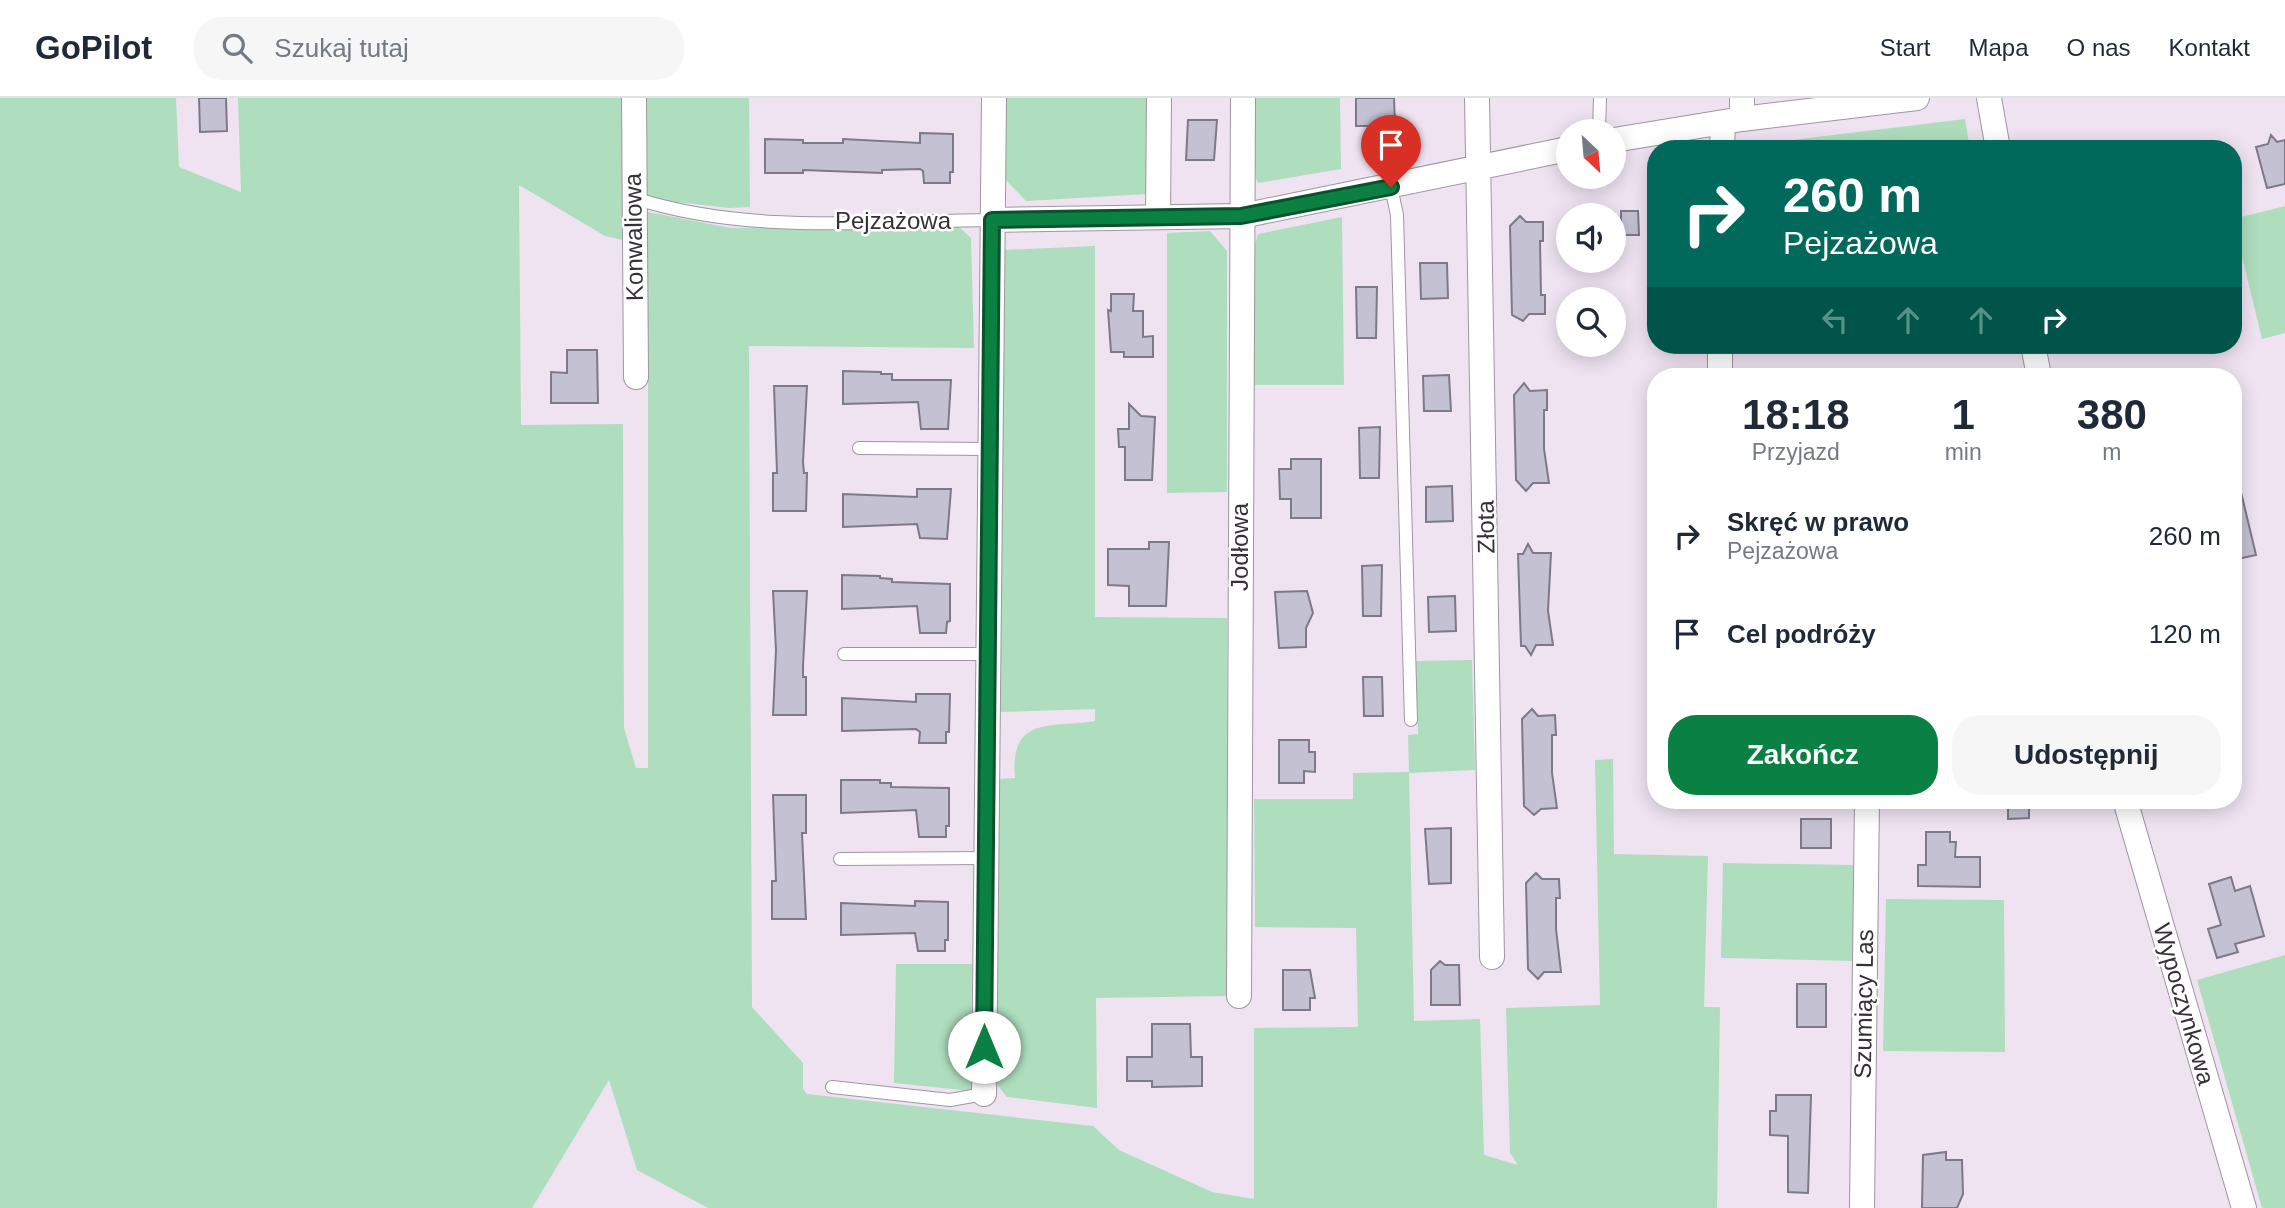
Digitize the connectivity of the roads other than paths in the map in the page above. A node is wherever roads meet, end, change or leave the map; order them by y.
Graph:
1 (634, 98) edge
2 (994, 98) edge
3 (1159, 98) edge
4 (1243, 98) edge
5 (1477, 98) edge
6 (1600, 98) edge
7 (1917, 98) edge
8 (1989, 98) edge
9 (1736, 114) edge
10 (1600, 119) edge
11 (1626, 137) edge
12 (1726, 140) edge
13 (1996, 140) edge
14 (1556, 152) edge
15 (1479, 168) junction
16 (1391, 187) junction
17 (633, 198) junction
18 (1241, 216) junction
19 (1158, 217) junction
20 (992, 220) junction
21 (636, 377) dead end
22 (859, 448) dead end
23 (989, 449) junction
24 (844, 654) dead end
25 (990, 654) junction
26 (1411, 720) dead end
27 (1867, 809) edge
28 (2128, 809) edge
29 (986, 858) junction
30 (840, 859) dead end
31 (1492, 957) dead end
32 (1239, 996) dead end
33 (832, 1087) dead end
34 (984, 1094) joint
35 (1862, 1208) edge
36 (2244, 1208) edge

1 - 17 street, Konwaliowa
2 - 20 street
3 - 19 street
4 - 18 street, Jodłowa
5 - 15 street, Złota
6 - 10 lane
7 - 9 street
8 - 13 street
9 - 11 street
9 - 12 street
14 - 15 street, Pejzażowa
15 - 16 street, Pejzażowa
15 - 31 street, Złota
16 - 18 street, Pejzażowa
16 - 26 lane
17 - 20 lane, Pejzażowa
17 - 21 street, Konwaliowa
18 - 19 street, Pejzażowa
18 - 32 street, Jodłowa
19 - 20 street, Pejzażowa
20 - 23 street
22 - 23 lane
23 - 25 street
24 - 25 lane
25 - 29 street
27 - 35 street, Szumiący Las
28 - 36 street, Wypoczynkowa
29 - 30 lane
29 - 34 street
33 - 34 lane

